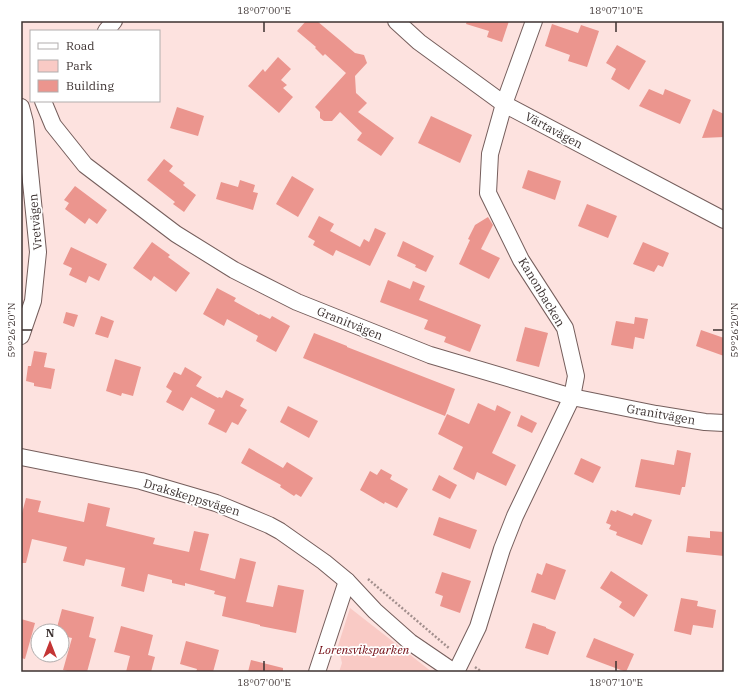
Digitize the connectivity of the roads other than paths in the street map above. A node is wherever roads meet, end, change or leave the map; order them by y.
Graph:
1 (114, 21) edge
2 (396, 21) edge
3 (534, 21) edge
4 (107, 30) edge
5 (43, 102) edge
6 (504, 104) junction
7 (21, 107) edge
8 (724, 220) edge
9 (21, 336) edge
10 (572, 396) junction
11 (724, 423) edge
12 (21, 457) edge
13 (347, 582) junction
14 (317, 672) edge
15 (455, 672) edge

1 - 4 street
2 - 6 street, Värtavägen
3 - 6 street, Kanonbacken
5 - 10 street, Granitvägen
6 - 8 street, Värtavägen
6 - 10 street, Kanonbacken
7 - 9 street, Vretvägen
10 - 11 street, Granitvägen
10 - 15 street, Kanonbacken
12 - 13 street, Drakskeppsvägen
13 - 14 street
13 - 15 street, Drakskeppsvägen

